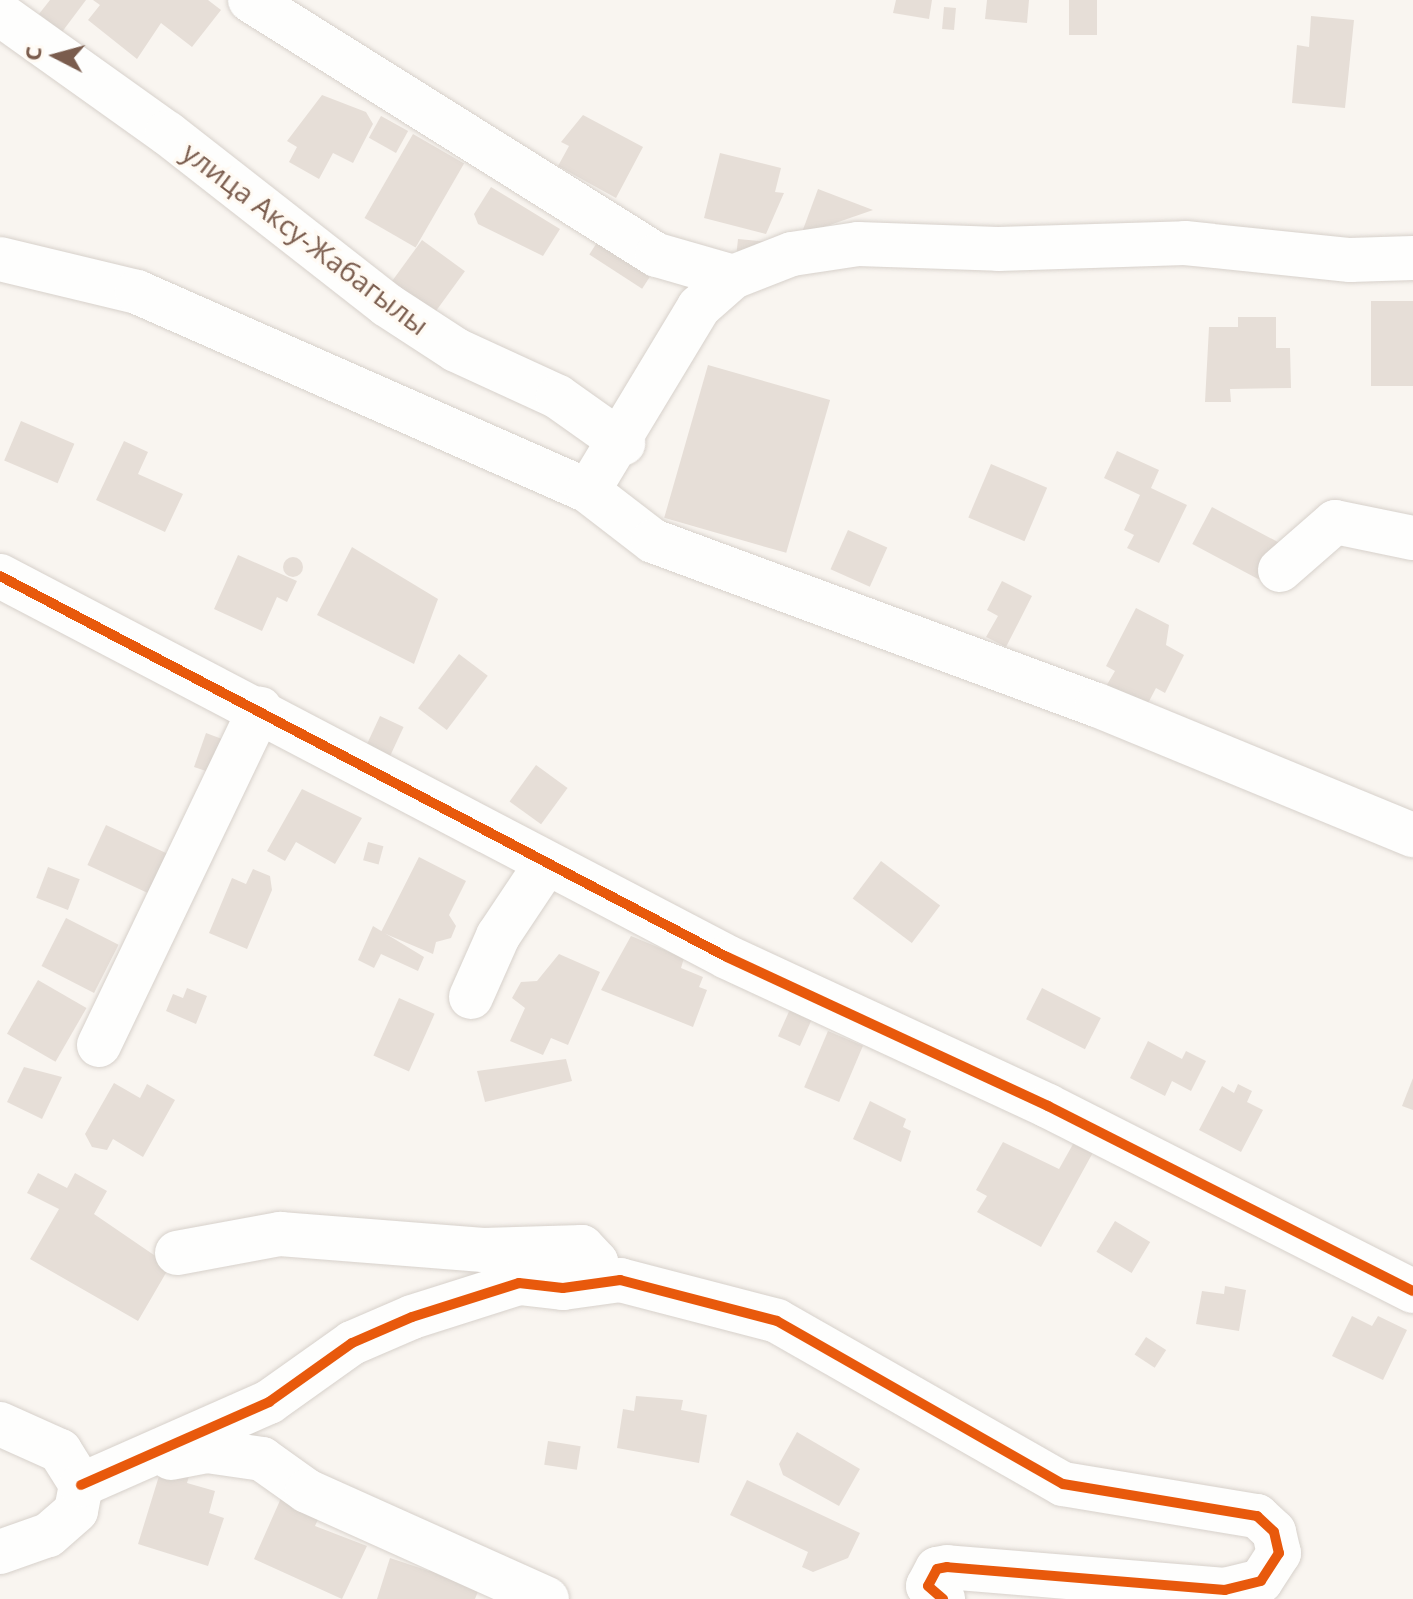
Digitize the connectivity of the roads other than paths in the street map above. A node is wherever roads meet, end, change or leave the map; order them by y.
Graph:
1 (250, 0) edge
2 (0, 14) edge
3 (657, 255) junction
4 (1413, 258) edge
5 (0, 259) edge
6 (733, 277) junction
7 (699, 307) junction
8 (623, 443) junction
9 (588, 491) junction
10 (1413, 538) edge
11 (1280, 570) dead end
12 (0, 576) edge
13 (260, 709) junction
14 (1413, 835) edge
15 (546, 864) junction
16 (471, 997) dead end
17 (99, 1045) dead end
18 (177, 1253) dead end
19 (594, 1280) junction
20 (1413, 1291) edge
21 (247, 1413) junction
22 (0, 1424) edge
23 (262, 1459) junction
24 (97, 1477) junction
25 (0, 1552) edge
26 (547, 1599) edge
27 (943, 1599) edge

1 - 3 street
2 - 8 street, улица Аксу-Жабагылы
3 - 6 street
3 - 7 street
4 - 6 street
5 - 9 street
6 - 7 street
7 - 8 street
8 - 9 street
9 - 14 street
10 - 11 street
12 - 13 street
13 - 15 street
13 - 17 street
15 - 16 street
15 - 20 street
18 - 19 street
19 - 21 street
19 - 27 street
21 - 23 street
21 - 24 street
22 - 24 street
23 - 24 street
23 - 26 street
24 - 25 street

